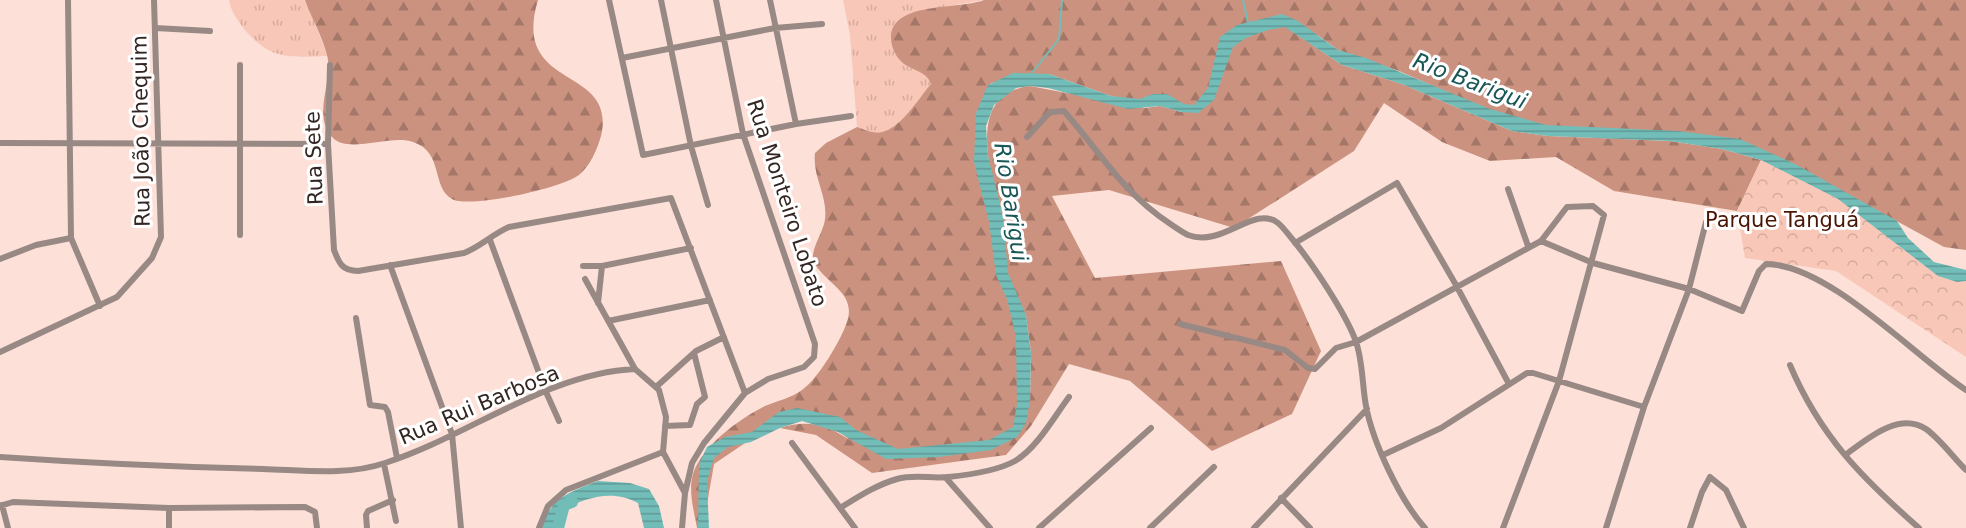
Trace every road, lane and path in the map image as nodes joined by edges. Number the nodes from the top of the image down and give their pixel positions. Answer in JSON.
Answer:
{"nodes":[{"id":1,"x":68,"y":0,"type":"edge"},
{"id":2,"x":154,"y":0,"type":"edge"},
{"id":3,"x":609,"y":0,"type":"edge"},
{"id":4,"x":661,"y":0,"type":"edge"},
{"id":5,"x":716,"y":0,"type":"edge"},
{"id":6,"x":770,"y":0,"type":"edge"},
{"id":7,"x":822,"y":24,"type":"dead end"},
{"id":8,"x":155,"y":28,"type":"junction"},
{"id":9,"x":775,"y":28,"type":"junction"},
{"id":10,"x":210,"y":31,"type":"dead end"},
{"id":11,"x":723,"y":37,"type":"junction"},
{"id":12,"x":671,"y":47,"type":"junction"},
{"id":13,"x":622,"y":57,"type":"junction"},
{"id":14,"x":240,"y":65,"type":"dead end"},
{"id":15,"x":330,"y":65,"type":"dead end"},
{"id":16,"x":852,"y":116,"type":"dead end"},
{"id":17,"x":796,"y":124,"type":"junction"},
{"id":18,"x":743,"y":134,"type":"junction"},
{"id":19,"x":1027,"y":137,"type":"dead end"},
{"id":20,"x":0,"y":143,"type":"edge"},
{"id":21,"x":158,"y":143,"type":"junction"},
{"id":22,"x":240,"y":143,"type":"junction"},
{"id":23,"x":68,"y":144,"type":"junction"},
{"id":24,"x":328,"y":144,"type":"junction"},
{"id":25,"x":691,"y":146,"type":"junction"},
{"id":26,"x":1508,"y":189,"type":"dead end"},
{"id":27,"x":708,"y":205,"type":"dead end"},
{"id":28,"x":1706,"y":222,"type":"dead end"},
{"id":29,"x":240,"y":235,"type":"dead end"},
{"id":30,"x":71,"y":238,"type":"junction"},
{"id":31,"x":490,"y":240,"type":"junction"},
{"id":32,"x":1540,"y":241,"type":"junction"},
{"id":33,"x":1295,"y":243,"type":"junction"},
{"id":34,"x":1528,"y":246,"type":"junction"},
{"id":35,"x":691,"y":248,"type":"junction"},
{"id":36,"x":0,"y":258,"type":"edge"},
{"id":37,"x":1593,"y":263,"type":"junction"},
{"id":38,"x":390,"y":265,"type":"junction"},
{"id":39,"x":583,"y":266,"type":"dead end"},
{"id":40,"x":602,"y":266,"type":"junction"},
{"id":41,"x":585,"y":279,"type":"dead end"},
{"id":42,"x":1456,"y":285,"type":"junction"},
{"id":43,"x":1689,"y":289,"type":"junction"},
{"id":44,"x":710,"y":300,"type":"junction"},
{"id":45,"x":598,"y":303,"type":"junction"},
{"id":46,"x":100,"y":306,"type":"junction"},
{"id":47,"x":356,"y":318,"type":"dead end"},
{"id":48,"x":608,"y":321,"type":"junction"},
{"id":49,"x":1180,"y":324,"type":"dead end"},
{"id":50,"x":724,"y":337,"type":"junction"},
{"id":51,"x":1356,"y":342,"type":"junction"},
{"id":52,"x":0,"y":352,"type":"edge"},
{"id":53,"x":694,"y":353,"type":"junction"},
{"id":54,"x":1790,"y":365,"type":"dead end"},
{"id":55,"x":634,"y":369,"type":"junction"},
{"id":56,"x":1559,"y":381,"type":"junction"},
{"id":57,"x":1509,"y":384,"type":"junction"},
{"id":58,"x":656,"y":387,"type":"junction"},
{"id":59,"x":1966,"y":390,"type":"edge"},
{"id":60,"x":546,"y":392,"type":"junction"},
{"id":61,"x":745,"y":393,"type":"junction"},
{"id":62,"x":1069,"y":397,"type":"dead end"},
{"id":63,"x":1644,"y":407,"type":"junction"},
{"id":64,"x":1367,"y":409,"type":"junction"},
{"id":65,"x":559,"y":420,"type":"dead end"},
{"id":66,"x":665,"y":426,"type":"junction"},
{"id":67,"x":1151,"y":428,"type":"dead end"},
{"id":68,"x":452,"y":434,"type":"junction"},
{"id":69,"x":792,"y":443,"type":"dead end"},
{"id":70,"x":663,"y":452,"type":"junction"},
{"id":71,"x":1383,"y":455,"type":"junction"},
{"id":72,"x":1845,"y":455,"type":"junction"},
{"id":73,"x":0,"y":457,"type":"edge"},
{"id":74,"x":397,"y":458,"type":"junction"},
{"id":75,"x":384,"y":464,"type":"junction"},
{"id":76,"x":1214,"y":467,"type":"dead end"},
{"id":77,"x":1966,"y":470,"type":"edge"},
{"id":78,"x":946,"y":478,"type":"junction"},
{"id":79,"x":684,"y":493,"type":"junction"},
{"id":80,"x":1281,"y":498,"type":"junction"},
{"id":81,"x":393,"y":500,"type":"junction"},
{"id":82,"x":1,"y":506,"type":"edge"},
{"id":83,"x":169,"y":508,"type":"junction"},
{"id":84,"x":840,"y":508,"type":"junction"},
{"id":85,"x":3,"y":521,"type":"edge"},
{"id":86,"x":396,"y":521,"type":"dead end"},
{"id":87,"x":8,"y":528,"type":"edge"},
{"id":88,"x":169,"y":528,"type":"edge"},
{"id":89,"x":317,"y":528,"type":"edge"},
{"id":90,"x":367,"y":528,"type":"edge"},
{"id":91,"x":461,"y":528,"type":"edge"},
{"id":92,"x":539,"y":528,"type":"edge"},
{"id":93,"x":682,"y":528,"type":"edge"},
{"id":94,"x":855,"y":528,"type":"edge"},
{"id":95,"x":990,"y":528,"type":"edge"},
{"id":96,"x":1039,"y":528,"type":"edge"},
{"id":97,"x":1151,"y":528,"type":"edge"},
{"id":98,"x":1254,"y":528,"type":"edge"},
{"id":99,"x":1310,"y":528,"type":"edge"},
{"id":100,"x":1425,"y":528,"type":"edge"},
{"id":101,"x":1503,"y":528,"type":"edge"},
{"id":102,"x":1606,"y":528,"type":"edge"},
{"id":103,"x":1690,"y":528,"type":"edge"},
{"id":104,"x":1744,"y":528,"type":"edge"},
{"id":105,"x":1919,"y":528,"type":"edge"}],
"edges":[{"from":1,"to":23,"type":"street"},
{"from":2,"to":8,"type":"street","name":"Rua João Chequim"},
{"from":3,"to":13,"type":"street"},
{"from":4,"to":12,"type":"street"},
{"from":5,"to":11,"type":"street","name":"Rua Monteiro Lobato"},
{"from":6,"to":9,"type":"street"},
{"from":7,"to":9,"type":"street"},
{"from":8,"to":10,"type":"street"},
{"from":8,"to":21,"type":"street","name":"Rua João Chequim"},
{"from":9,"to":11,"type":"street"},
{"from":9,"to":17,"type":"street"},
{"from":11,"to":12,"type":"street"},
{"from":11,"to":18,"type":"street","name":"Rua Monteiro Lobato"},
{"from":12,"to":13,"type":"street"},
{"from":12,"to":25,"type":"street"},
{"from":13,"to":25,"type":"street"},
{"from":14,"to":22,"type":"street"},
{"from":15,"to":24,"type":"street","name":"Rua Sete"},
{"from":16,"to":17,"type":"street"},
{"from":17,"to":18,"type":"street"},
{"from":18,"to":25,"type":"street"},
{"from":18,"to":61,"type":"street","name":"Rua Monteiro Lobato"},
{"from":19,"to":33,"type":"street"},
{"from":20,"to":23,"type":"street"},
{"from":21,"to":22,"type":"street"},
{"from":21,"to":23,"type":"street"},
{"from":21,"to":46,"type":"street","name":"Rua João Chequim"},
{"from":22,"to":24,"type":"street"},
{"from":22,"to":29,"type":"street"},
{"from":23,"to":30,"type":"street"},
{"from":24,"to":38,"type":"street","name":"Rua Sete"},
{"from":25,"to":27,"type":"street"},
{"from":26,"to":34,"type":"street"},
{"from":28,"to":43,"type":"street"},
{"from":30,"to":36,"type":"street"},
{"from":30,"to":46,"type":"street"},
{"from":31,"to":35,"type":"street"},
{"from":31,"to":38,"type":"street"},
{"from":31,"to":60,"type":"street"},
{"from":32,"to":34,"type":"street"},
{"from":32,"to":37,"type":"street"},
{"from":32,"to":37,"type":"street"},
{"from":33,"to":42,"type":"street"},
{"from":33,"to":51,"type":"street"},
{"from":34,"to":42,"type":"street"},
{"from":35,"to":40,"type":"street"},
{"from":35,"to":44,"type":"street"},
{"from":37,"to":43,"type":"street"},
{"from":37,"to":56,"type":"street"},
{"from":38,"to":68,"type":"street"},
{"from":39,"to":40,"type":"street"},
{"from":40,"to":45,"type":"street"},
{"from":41,"to":45,"type":"street"},
{"from":42,"to":51,"type":"street"},
{"from":42,"to":57,"type":"street"},
{"from":43,"to":59,"type":"street"},
{"from":43,"to":63,"type":"street"},
{"from":44,"to":48,"type":"street"},
{"from":44,"to":50,"type":"street"},
{"from":45,"to":48,"type":"street"},
{"from":46,"to":52,"type":"street","name":"Rua João Chequim"},
{"from":47,"to":74,"type":"street"},
{"from":48,"to":55,"type":"street"},
{"from":49,"to":51,"type":"street"},
{"from":50,"to":53,"type":"street"},
{"from":50,"to":61,"type":"street"},
{"from":51,"to":64,"type":"street"},
{"from":53,"to":58,"type":"street"},
{"from":53,"to":66,"type":"street"},
{"from":54,"to":72,"type":"street"},
{"from":55,"to":58,"type":"street"},
{"from":55,"to":60,"type":"street","name":"Rua Rui Barbosa"},
{"from":56,"to":57,"type":"street"},
{"from":56,"to":63,"type":"street"},
{"from":56,"to":101,"type":"street"},
{"from":57,"to":71,"type":"street"},
{"from":58,"to":66,"type":"street"},
{"from":60,"to":65,"type":"street"},
{"from":60,"to":68,"type":"street","name":"Rua Rui Barbosa"},
{"from":61,"to":79,"type":"street"},
{"from":62,"to":78,"type":"street"},
{"from":63,"to":102,"type":"street"},
{"from":64,"to":71,"type":"street"},
{"from":64,"to":80,"type":"street"},
{"from":66,"to":70,"type":"street"},
{"from":67,"to":96,"type":"street"},
{"from":68,"to":74,"type":"street","name":"Rua Rui Barbosa"},
{"from":68,"to":91,"type":"street"},
{"from":69,"to":84,"type":"street"},
{"from":70,"to":79,"type":"street"},
{"from":70,"to":92,"type":"street"},
{"from":71,"to":100,"type":"street"},
{"from":72,"to":77,"type":"street"},
{"from":72,"to":105,"type":"street"},
{"from":73,"to":75,"type":"street","name":"Rua Rui Barbosa"},
{"from":74,"to":75,"type":"street","name":"Rua Rui Barbosa"},
{"from":75,"to":81,"type":"street"},
{"from":76,"to":97,"type":"street"},
{"from":78,"to":84,"type":"street"},
{"from":78,"to":95,"type":"street"},
{"from":79,"to":93,"type":"street"},
{"from":80,"to":98,"type":"street"},
{"from":80,"to":99,"type":"street"},
{"from":81,"to":86,"type":"street"},
{"from":81,"to":90,"type":"street"},
{"from":82,"to":83,"type":"street"},
{"from":82,"to":85,"type":"street"},
{"from":83,"to":88,"type":"street"},
{"from":83,"to":89,"type":"street"},
{"from":84,"to":94,"type":"street"},
{"from":85,"to":87,"type":"street"},
{"from":103,"to":104,"type":"street"}]}
